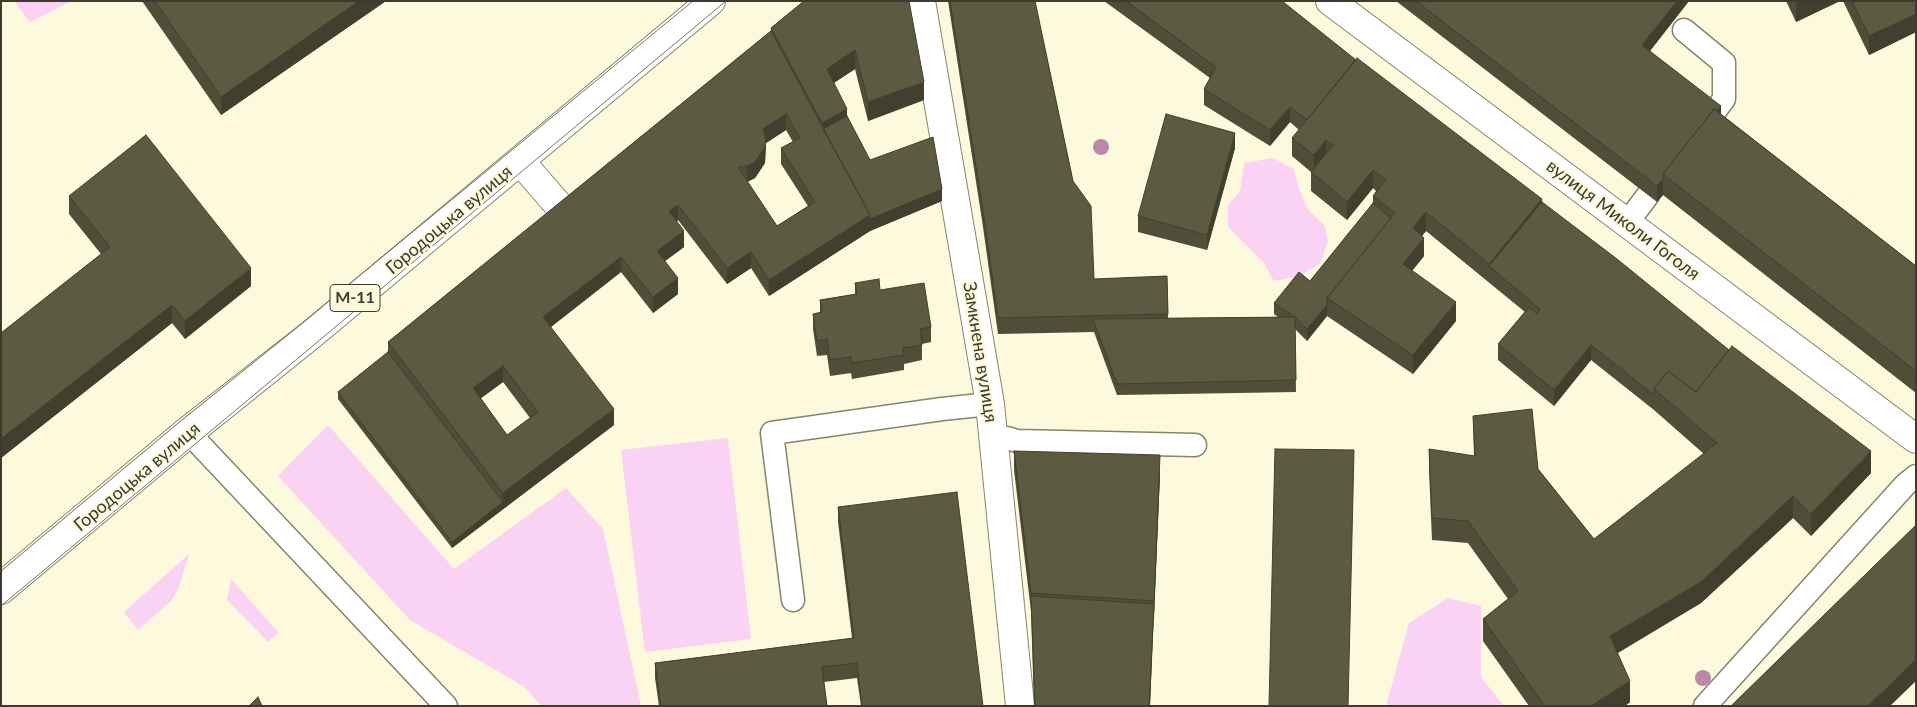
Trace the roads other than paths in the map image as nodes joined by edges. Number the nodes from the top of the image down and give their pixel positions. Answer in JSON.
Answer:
{"nodes":[{"id":1,"x":712,"y":1,"type":"edge"},
{"id":2,"x":921,"y":1,"type":"edge"},
{"id":3,"x":1330,"y":1,"type":"edge"},
{"id":4,"x":1684,"y":30,"type":"dead end"},
{"id":5,"x":1712,"y":115,"type":"edge"},
{"id":6,"x":520,"y":161,"type":"junction"},
{"id":7,"x":1648,"y":195,"type":"edge"},
{"id":8,"x":566,"y":214,"type":"edge"},
{"id":9,"x":1627,"y":223,"type":"junction"},
{"id":10,"x":990,"y":404,"type":"junction"},
{"id":11,"x":1913,"y":431,"type":"edge"},
{"id":12,"x":189,"y":433,"type":"junction"},
{"id":13,"x":994,"y":441,"type":"junction"},
{"id":14,"x":1195,"y":445,"type":"dead end"},
{"id":15,"x":1916,"y":476,"type":"edge"},
{"id":16,"x":1,"y":590,"type":"edge"},
{"id":17,"x":793,"y":600,"type":"dead end"},
{"id":18,"x":446,"y":706,"type":"edge"},
{"id":19,"x":1020,"y":706,"type":"edge"},
{"id":20,"x":1705,"y":706,"type":"edge"}],
"edges":[{"from":1,"to":6,"type":"street","name":"Городоцька вулиця","number":"М-11"},
{"from":2,"to":10,"type":"street","name":"Замкнена вулиця"},
{"from":3,"to":9,"type":"street","name":"вулиця Миколи Гоголя"},
{"from":4,"to":5,"type":"lane"},
{"from":6,"to":8,"type":"street"},
{"from":6,"to":12,"type":"street","name":"Городоцька вулиця","number":"М-11"},
{"from":7,"to":9,"type":"lane"},
{"from":9,"to":11,"type":"street","name":"вулиця Миколи Гоголя"},
{"from":10,"to":13,"type":"street","name":"Замкнена вулиця"},
{"from":10,"to":17,"type":"lane"},
{"from":12,"to":16,"type":"street","name":"Городоцька вулиця","number":"М-11"},
{"from":12,"to":18,"type":"lane"},
{"from":13,"to":14,"type":"lane"},
{"from":13,"to":19,"type":"street","name":"Замкнена вулиця"},
{"from":15,"to":20,"type":"lane"}]}
